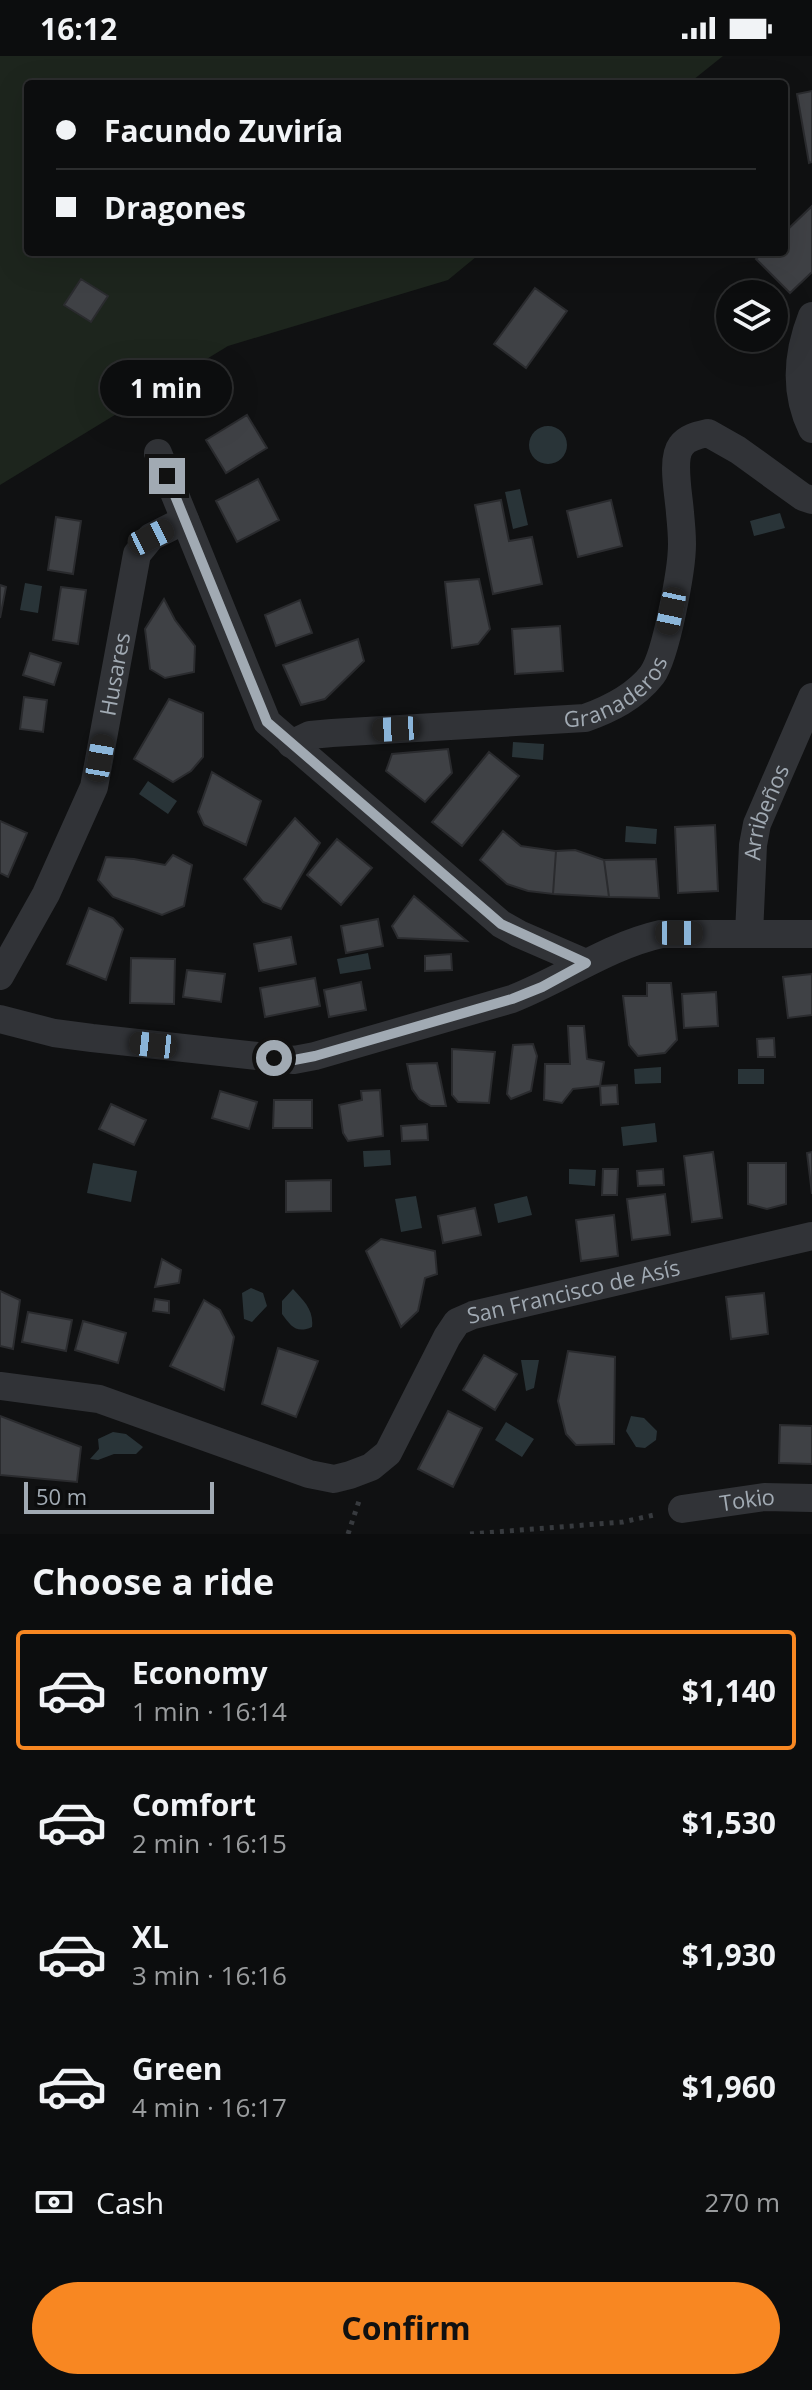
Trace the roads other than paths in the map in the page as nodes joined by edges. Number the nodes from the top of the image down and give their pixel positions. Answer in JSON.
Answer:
{"nodes":[{"id":1,"x":812,"y":316,"type":"edge"},
{"id":2,"x":812,"y":429,"type":"edge"},
{"id":3,"x":158,"y":453,"type":"dead end"},
{"id":4,"x":812,"y":500,"type":"edge"},
{"id":5,"x":185,"y":520,"type":"junction"},
{"id":6,"x":812,"y":697,"type":"edge"},
{"id":7,"x":291,"y":744,"type":"junction"},
{"id":8,"x":749,"y":934,"type":"junction"},
{"id":9,"x":812,"y":934,"type":"edge"},
{"id":10,"x":586,"y":963,"type":"junction"},
{"id":11,"x":0,"y":976,"type":"edge"},
{"id":12,"x":0,"y":1019,"type":"edge"},
{"id":13,"x":812,"y":1236,"type":"edge"},
{"id":14,"x":0,"y":1386,"type":"edge"},
{"id":15,"x":812,"y":1498,"type":"edge"},
{"id":16,"x":682,"y":1509,"type":"road end"}],
"edges":[{"from":1,"to":2,"type":"street"},
{"from":3,"to":5,"type":"street"},
{"from":4,"to":7,"type":"street","name":"Granaderos"},
{"from":5,"to":7,"type":"street"},
{"from":5,"to":11,"type":"street","name":"Husares"},
{"from":6,"to":8,"type":"street","name":"Arribeños"},
{"from":7,"to":10,"type":"street"},
{"from":8,"to":9,"type":"street"},
{"from":8,"to":10,"type":"street"},
{"from":10,"to":12,"type":"street"},
{"from":13,"to":14,"type":"street","name":"San Francisco de Asís"},
{"from":15,"to":16,"type":"street","name":"Tokio"}]}
